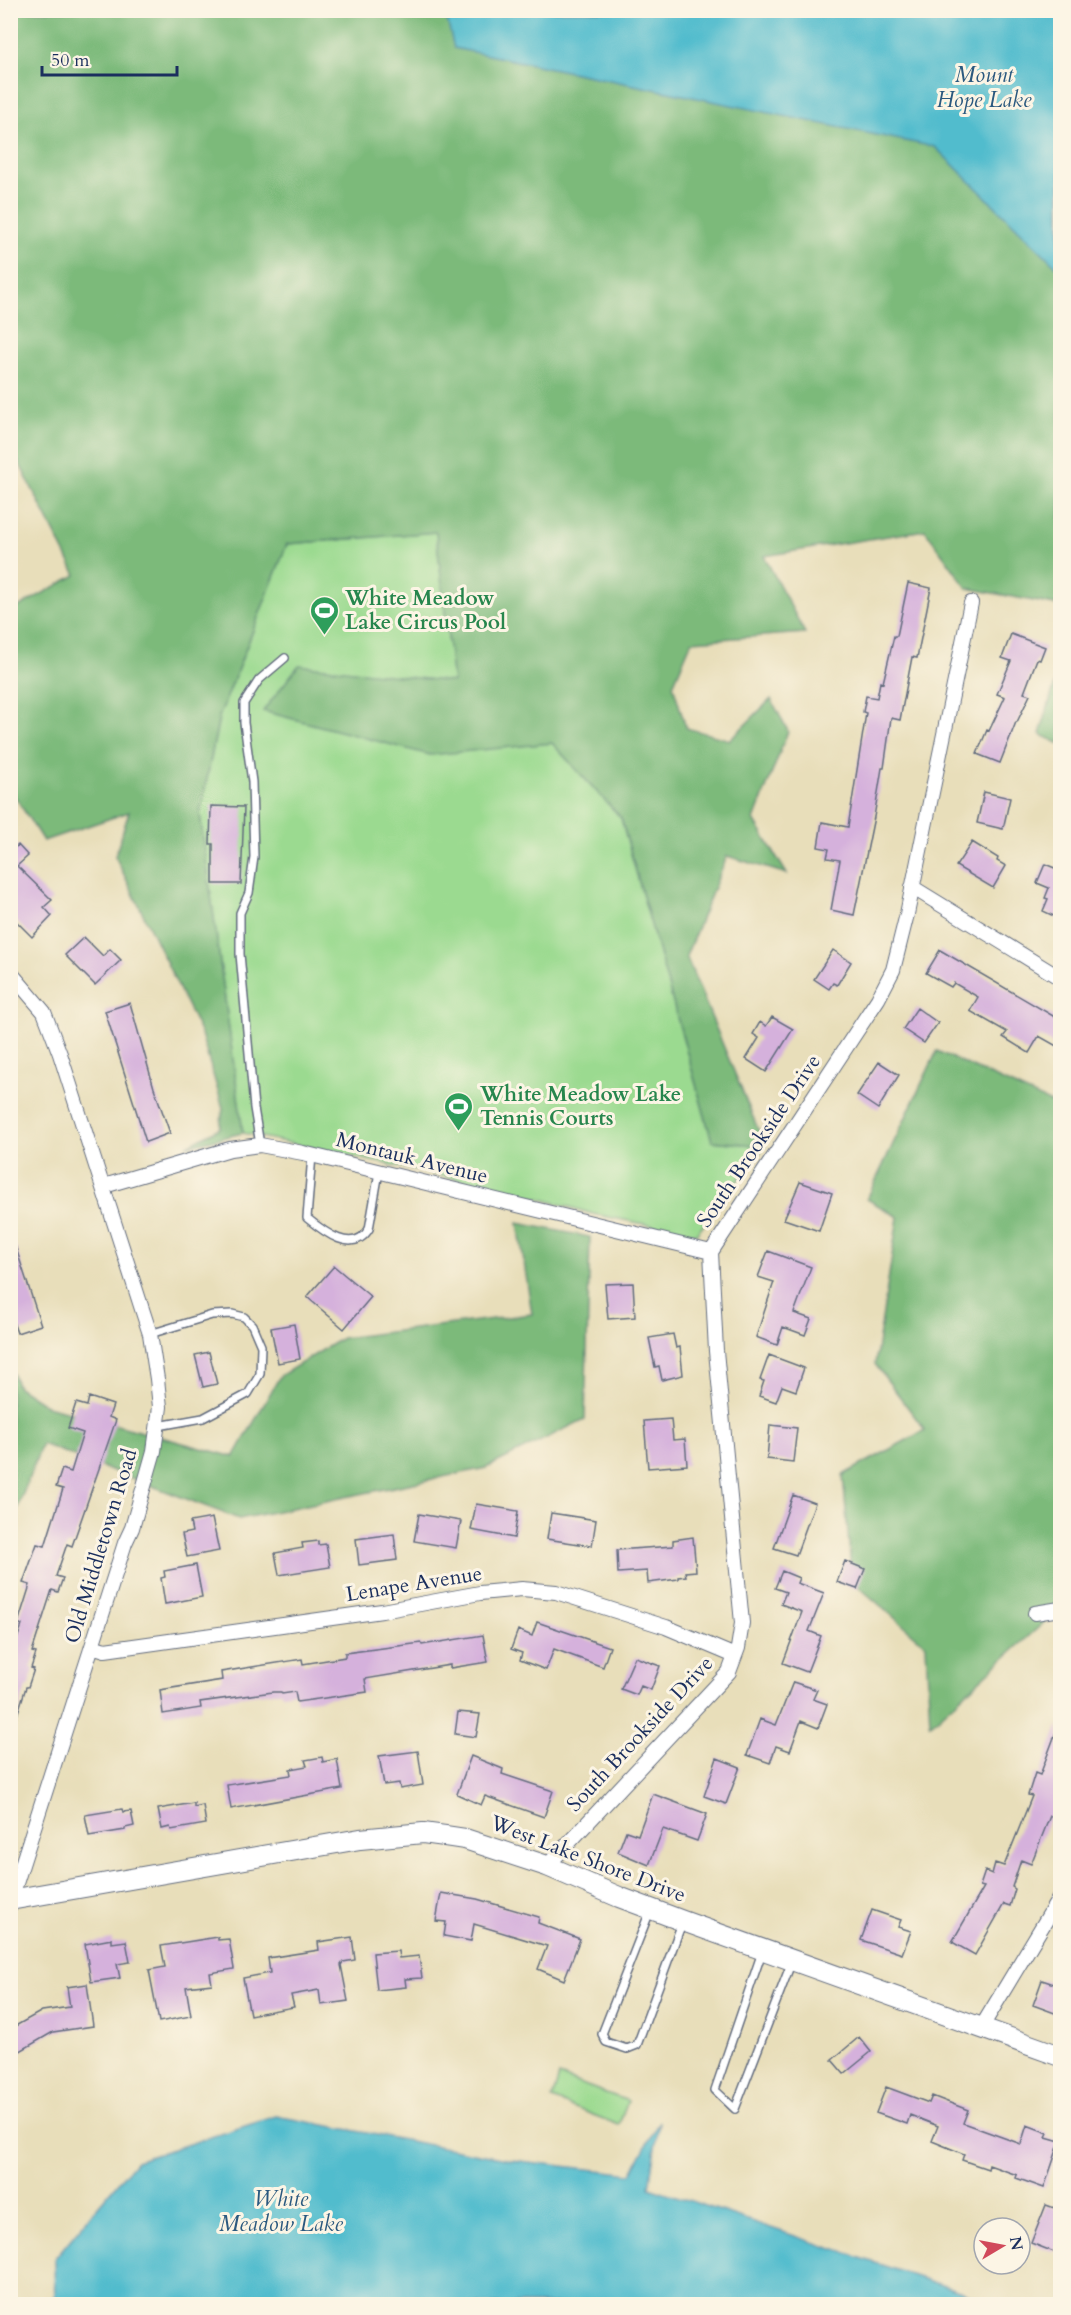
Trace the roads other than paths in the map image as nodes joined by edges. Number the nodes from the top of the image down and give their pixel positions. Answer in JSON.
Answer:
{"nodes":[{"id":1,"x":971,"y":603,"type":"dead end"},
{"id":2,"x":285,"y":658,"type":"dead end"},
{"id":3,"x":912,"y":887,"type":"junction"},
{"id":4,"x":10,"y":972,"type":"edge"},
{"id":5,"x":1060,"y":978,"type":"edge"},
{"id":6,"x":260,"y":1145,"type":"junction"},
{"id":7,"x":312,"y":1155,"type":"junction"},
{"id":8,"x":379,"y":1172,"type":"junction"},
{"id":9,"x":104,"y":1186,"type":"junction"},
{"id":10,"x":711,"y":1252,"type":"junction"},
{"id":11,"x":150,"y":1334,"type":"junction"},
{"id":12,"x":157,"y":1426,"type":"junction"},
{"id":13,"x":1060,"y":1609,"type":"edge"},
{"id":14,"x":1035,"y":1613,"type":"dead end"},
{"id":15,"x":92,"y":1646,"type":"junction"},
{"id":16,"x":735,"y":1656,"type":"junction"},
{"id":17,"x":547,"y":1866,"type":"junction"},
{"id":18,"x":1060,"y":1897,"type":"edge"},
{"id":19,"x":11,"y":1899,"type":"edge"},
{"id":20,"x":651,"y":1908,"type":"junction"},
{"id":21,"x":683,"y":1921,"type":"junction"},
{"id":22,"x":762,"y":1950,"type":"junction"},
{"id":23,"x":792,"y":1960,"type":"junction"},
{"id":24,"x":981,"y":2028,"type":"junction"},
{"id":25,"x":1060,"y":2056,"type":"edge"}],
"edges":[{"from":1,"to":3,"type":"street","name":"South Brookside Drive"},
{"from":2,"to":6,"type":"lane"},
{"from":3,"to":5,"type":"street"},
{"from":3,"to":10,"type":"street","name":"South Brookside Drive"},
{"from":4,"to":9,"type":"street","name":"Old Middletown Road"},
{"from":6,"to":7,"type":"street","name":"Montauk Avenue"},
{"from":6,"to":9,"type":"street","name":"Montauk Avenue"},
{"from":7,"to":8,"type":"street","name":"Montauk Avenue"},
{"from":7,"to":8,"type":"lane"},
{"from":8,"to":10,"type":"street","name":"Montauk Avenue"},
{"from":9,"to":11,"type":"street","name":"Old Middletown Road"},
{"from":10,"to":16,"type":"street","name":"South Brookside Drive"},
{"from":11,"to":12,"type":"street","name":"Old Middletown Road"},
{"from":11,"to":12,"type":"lane"},
{"from":12,"to":15,"type":"street","name":"Old Middletown Road"},
{"from":13,"to":14,"type":"street"},
{"from":15,"to":16,"type":"street","name":"Lenape Avenue"},
{"from":15,"to":19,"type":"street","name":"Old Middletown Road"},
{"from":16,"to":17,"type":"street","name":"South Brookside Drive"},
{"from":17,"to":19,"type":"street","name":"West Lake Shore Drive"},
{"from":17,"to":20,"type":"street","name":"West Lake Shore Drive"},
{"from":18,"to":24,"type":"street"},
{"from":20,"to":21,"type":"street","name":"West Lake Shore Drive"},
{"from":20,"to":21,"type":"lane"},
{"from":21,"to":22,"type":"street","name":"West Lake Shore Drive"},
{"from":22,"to":23,"type":"street","name":"West Lake Shore Drive"},
{"from":22,"to":23,"type":"lane"},
{"from":23,"to":24,"type":"street","name":"West Lake Shore Drive"},
{"from":24,"to":25,"type":"street","name":"West Lake Shore Drive"}]}
